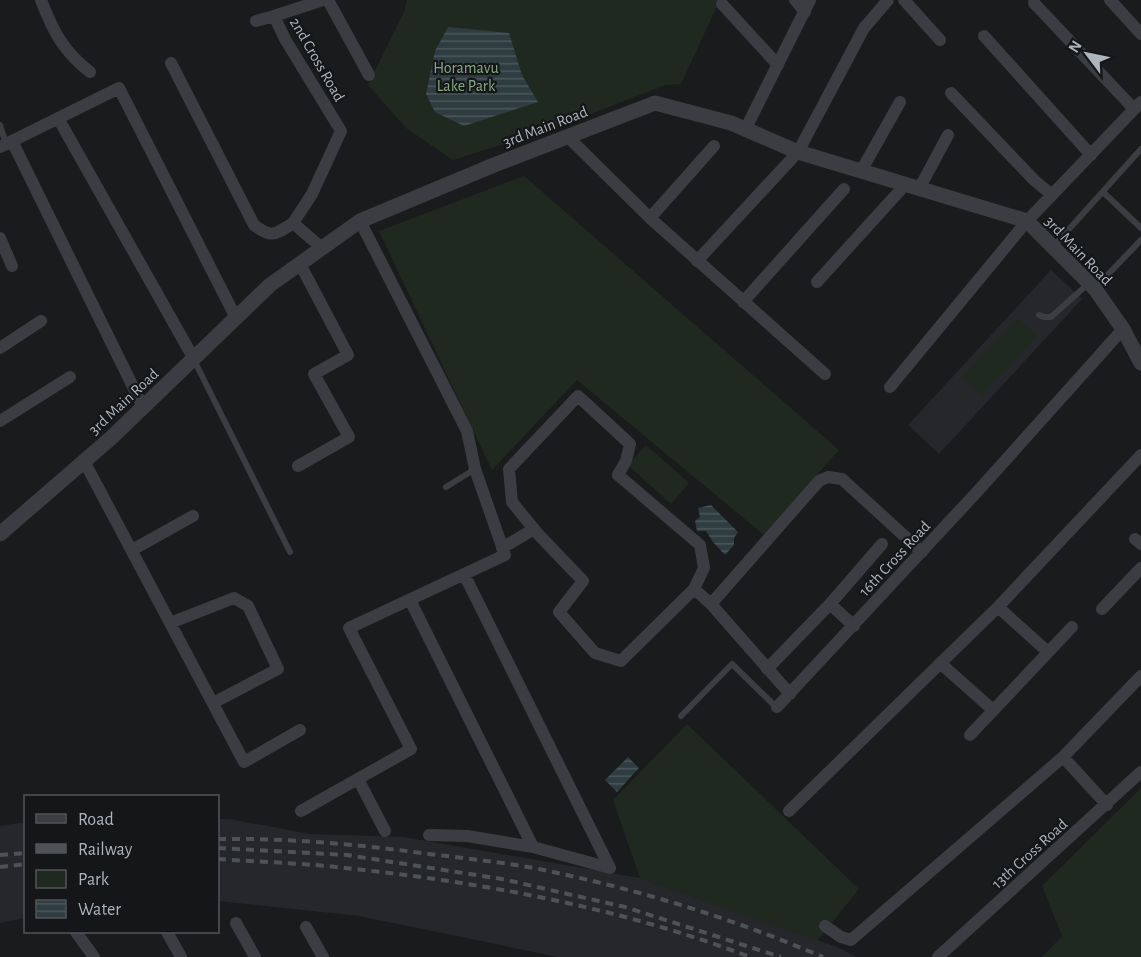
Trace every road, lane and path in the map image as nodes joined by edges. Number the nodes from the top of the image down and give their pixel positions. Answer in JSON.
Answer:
{"nodes":[{"id":1,"x":42,"y":0,"type":"edge"},
{"id":2,"x":322,"y":0,"type":"edge"},
{"id":3,"x":328,"y":0,"type":"edge"},
{"id":4,"x":795,"y":0,"type":"edge"},
{"id":5,"x":810,"y":0,"type":"edge"},
{"id":6,"x":888,"y":0,"type":"edge"},
{"id":7,"x":904,"y":0,"type":"edge"},
{"id":8,"x":1110,"y":0,"type":"edge"},
{"id":9,"x":1034,"y":3,"type":"dead end"},
{"id":10,"x":722,"y":4,"type":"dead end"},
{"id":11,"x":805,"y":12,"type":"junction"},
{"id":12,"x":274,"y":16,"type":"junction"},
{"id":13,"x":256,"y":21,"type":"dead end"},
{"id":14,"x":1141,"y":34,"type":"edge"},
{"id":15,"x":984,"y":36,"type":"dead end"},
{"id":16,"x":940,"y":40,"type":"dead end"},
{"id":17,"x":171,"y":63,"type":"dead end"},
{"id":18,"x":778,"y":65,"type":"junction"},
{"id":19,"x":90,"y":72,"type":"dead end"},
{"id":20,"x":369,"y":75,"type":"dead end"},
{"id":21,"x":951,"y":93,"type":"dead end"},
{"id":22,"x":900,"y":102,"type":"dead end"},
{"id":23,"x":1138,"y":106,"type":"edge"},
{"id":24,"x":58,"y":118,"type":"junction"},
{"id":25,"x":0,"y":125,"type":"edge"},
{"id":26,"x":746,"y":128,"type":"junction"},
{"id":27,"x":948,"y":135,"type":"dead end"},
{"id":28,"x":568,"y":137,"type":"junction"},
{"id":29,"x":6,"y":144,"type":"edge"},
{"id":30,"x":714,"y":146,"type":"dead end"},
{"id":31,"x":1141,"y":149,"type":"edge"},
{"id":32,"x":798,"y":152,"type":"junction"},
{"id":33,"x":1091,"y":155,"type":"junction"},
{"id":34,"x":861,"y":171,"type":"junction"},
{"id":35,"x":912,"y":187,"type":"junction"},
{"id":36,"x":844,"y":189,"type":"dead end"},
{"id":37,"x":1103,"y":192,"type":"junction"},
{"id":38,"x":1052,"y":195,"type":"junction"},
{"id":39,"x":650,"y":218,"type":"junction"},
{"id":40,"x":360,"y":220,"type":"junction"},
{"id":41,"x":1027,"y":221,"type":"junction"},
{"id":42,"x":293,"y":223,"type":"junction"},
{"id":43,"x":1141,"y":228,"type":"edge"},
{"id":44,"x":0,"y":238,"type":"edge"},
{"id":45,"x":1141,"y":240,"type":"edge"},
{"id":46,"x":1053,"y":247,"type":"junction"},
{"id":47,"x":322,"y":248,"type":"junction"},
{"id":48,"x":697,"y":261,"type":"junction"},
{"id":49,"x":300,"y":264,"type":"junction"},
{"id":50,"x":12,"y":266,"type":"dead end"},
{"id":51,"x":817,"y":282,"type":"dead end"},
{"id":52,"x":1091,"y":286,"type":"junction"},
{"id":53,"x":743,"y":302,"type":"junction"},
{"id":54,"x":1039,"y":315,"type":"dead end"},
{"id":55,"x":236,"y":318,"type":"junction"},
{"id":56,"x":41,"y":321,"type":"dead end"},
{"id":57,"x":1123,"y":329,"type":"junction"},
{"id":58,"x":0,"y":348,"type":"edge"},
{"id":59,"x":194,"y":359,"type":"junction"},
{"id":60,"x":1141,"y":363,"type":"edge"},
{"id":61,"x":825,"y":374,"type":"dead end"},
{"id":62,"x":70,"y":377,"type":"dead end"},
{"id":63,"x":890,"y":387,"type":"dead end"},
{"id":64,"x":143,"y":407,"type":"junction"},
{"id":65,"x":0,"y":422,"type":"edge"},
{"id":66,"x":1141,"y":455,"type":"edge"},
{"id":67,"x":84,"y":461,"type":"junction"},
{"id":68,"x":298,"y":466,"type":"dead end"},
{"id":69,"x":475,"y":469,"type":"junction"},
{"id":70,"x":446,"y":487,"type":"dead end"},
{"id":71,"x":194,"y":516,"type":"dead end"},
{"id":72,"x":534,"y":528,"type":"junction"},
{"id":73,"x":0,"y":534,"type":"edge"},
{"id":74,"x":882,"y":544,"type":"dead end"},
{"id":75,"x":502,"y":548,"type":"junction"},
{"id":76,"x":132,"y":550,"type":"junction"},
{"id":77,"x":290,"y":552,"type":"dead end"},
{"id":78,"x":922,"y":552,"type":"junction"},
{"id":79,"x":1141,"y":568,"type":"edge"},
{"id":80,"x":464,"y":574,"type":"junction"},
{"id":81,"x":693,"y":589,"type":"junction"},
{"id":82,"x":410,"y":600,"type":"junction"},
{"id":83,"x":711,"y":604,"type":"junction"},
{"id":84,"x":830,"y":604,"type":"junction"},
{"id":85,"x":998,"y":606,"type":"junction"},
{"id":86,"x":1102,"y":609,"type":"dead end"},
{"id":87,"x":170,"y":623,"type":"junction"},
{"id":88,"x":854,"y":626,"type":"junction"},
{"id":89,"x":1072,"y":627,"type":"dead end"},
{"id":90,"x":1048,"y":652,"type":"junction"},
{"id":91,"x":940,"y":663,"type":"junction"},
{"id":92,"x":766,"y":669,"type":"junction"},
{"id":93,"x":1141,"y":676,"type":"edge"},
{"id":94,"x":790,"y":694,"type":"junction"},
{"id":95,"x":213,"y":703,"type":"junction"},
{"id":96,"x":777,"y":707,"type":"joint"},
{"id":97,"x":993,"y":710,"type":"junction"},
{"id":98,"x":681,"y":716,"type":"dead end"},
{"id":99,"x":300,"y":730,"type":"dead end"},
{"id":100,"x":970,"y":735,"type":"dead end"},
{"id":101,"x":1063,"y":757,"type":"junction"},
{"id":102,"x":1141,"y":772,"type":"edge"},
{"id":103,"x":358,"y":779,"type":"junction"},
{"id":104,"x":1107,"y":805,"type":"junction"},
{"id":105,"x":301,"y":811,"type":"dead end"},
{"id":106,"x":789,"y":811,"type":"dead end"},
{"id":107,"x":385,"y":831,"type":"dead end"},
{"id":108,"x":429,"y":835,"type":"dead end"},
{"id":109,"x":533,"y":847,"type":"junction"},
{"id":110,"x":236,"y":923,"type":"dead end"},
{"id":111,"x":825,"y":926,"type":"dead end"},
{"id":112,"x":306,"y":927,"type":"dead end"},
{"id":113,"x":77,"y":933,"type":"edge"},
{"id":114,"x":168,"y":933,"type":"edge"},
{"id":115,"x":93,"y":957,"type":"edge"},
{"id":116,"x":181,"y":957,"type":"edge"},
{"id":117,"x":255,"y":957,"type":"edge"},
{"id":118,"x":323,"y":957,"type":"edge"},
{"id":119,"x":938,"y":957,"type":"edge"}],
"edges":[{"from":1,"to":19,"type":"street"},
{"from":2,"to":12,"type":"street","name":"2nd Cross Road"},
{"from":3,"to":20,"type":"street"},
{"from":4,"to":11,"type":"street"},
{"from":5,"to":11,"type":"street"},
{"from":6,"to":32,"type":"street"},
{"from":7,"to":16,"type":"street"},
{"from":8,"to":14,"type":"street"},
{"from":9,"to":23,"type":"street"},
{"from":10,"to":18,"type":"street"},
{"from":11,"to":18,"type":"street"},
{"from":12,"to":13,"type":"street"},
{"from":12,"to":42,"type":"street","name":"2nd Cross Road"},
{"from":15,"to":33,"type":"street"},
{"from":17,"to":42,"type":"street"},
{"from":18,"to":26,"type":"street"},
{"from":21,"to":38,"type":"street"},
{"from":22,"to":34,"type":"street"},
{"from":23,"to":33,"type":"street"},
{"from":24,"to":29,"type":"street"},
{"from":24,"to":55,"type":"street"},
{"from":24,"to":59,"type":"street"},
{"from":25,"to":29,"type":"lane"},
{"from":26,"to":28,"type":"street","name":"3rd Main Road"},
{"from":26,"to":32,"type":"street","name":"3rd Main Road"},
{"from":27,"to":35,"type":"street"},
{"from":28,"to":39,"type":"street"},
{"from":28,"to":40,"type":"street","name":"3rd Main Road"},
{"from":29,"to":64,"type":"street"},
{"from":30,"to":39,"type":"street"},
{"from":31,"to":37,"type":"lane"},
{"from":32,"to":34,"type":"street","name":"3rd Main Road"},
{"from":32,"to":48,"type":"street"},
{"from":33,"to":38,"type":"street"},
{"from":34,"to":35,"type":"street","name":"3rd Main Road"},
{"from":35,"to":41,"type":"street","name":"3rd Main Road"},
{"from":35,"to":51,"type":"street"},
{"from":36,"to":53,"type":"street"},
{"from":37,"to":43,"type":"lane"},
{"from":37,"to":46,"type":"lane"},
{"from":38,"to":41,"type":"street"},
{"from":39,"to":48,"type":"street"},
{"from":40,"to":47,"type":"street","name":"3rd Main Road"},
{"from":40,"to":69,"type":"street"},
{"from":41,"to":46,"type":"street","name":"3rd Main Road"},
{"from":41,"to":63,"type":"street"},
{"from":42,"to":47,"type":"street"},
{"from":44,"to":50,"type":"street"},
{"from":45,"to":52,"type":"lane"},
{"from":46,"to":52,"type":"street","name":"3rd Main Road"},
{"from":47,"to":49,"type":"street","name":"3rd Main Road"},
{"from":48,"to":53,"type":"street"},
{"from":49,"to":55,"type":"street","name":"3rd Main Road"},
{"from":49,"to":68,"type":"street"},
{"from":52,"to":54,"type":"lane"},
{"from":52,"to":57,"type":"street","name":"3rd Main Road"},
{"from":53,"to":61,"type":"street"},
{"from":55,"to":59,"type":"street","name":"3rd Main Road"},
{"from":56,"to":58,"type":"street"},
{"from":57,"to":60,"type":"street","name":"3rd Main Road"},
{"from":57,"to":78,"type":"street","name":"16th Cross Road"},
{"from":59,"to":64,"type":"street","name":"3rd Main Road"},
{"from":59,"to":77,"type":"lane"},
{"from":62,"to":65,"type":"street"},
{"from":64,"to":67,"type":"street","name":"3rd Main Road"},
{"from":66,"to":85,"type":"street"},
{"from":67,"to":73,"type":"street","name":"3rd Main Road"},
{"from":67,"to":76,"type":"street"},
{"from":69,"to":70,"type":"lane"},
{"from":69,"to":75,"type":"street"},
{"from":71,"to":76,"type":"street"},
{"from":72,"to":75,"type":"street"},
{"from":72,"to":81,"type":"street"},
{"from":72,"to":81,"type":"street"},
{"from":74,"to":84,"type":"street"},
{"from":75,"to":80,"type":"street"},
{"from":76,"to":87,"type":"street"},
{"from":78,"to":83,"type":"street"},
{"from":78,"to":88,"type":"street","name":"16th Cross Road"},
{"from":79,"to":86,"type":"street"},
{"from":80,"to":82,"type":"street"},
{"from":80,"to":109,"type":"street"},
{"from":81,"to":83,"type":"street"},
{"from":82,"to":103,"type":"street"},
{"from":82,"to":109,"type":"street"},
{"from":83,"to":92,"type":"street"},
{"from":84,"to":88,"type":"street"},
{"from":84,"to":92,"type":"street"},
{"from":85,"to":90,"type":"street"},
{"from":85,"to":91,"type":"street"},
{"from":87,"to":95,"type":"street"},
{"from":87,"to":95,"type":"street"},
{"from":88,"to":94,"type":"street","name":"16th Cross Road"},
{"from":89,"to":90,"type":"street"},
{"from":90,"to":97,"type":"street"},
{"from":91,"to":97,"type":"street"},
{"from":91,"to":106,"type":"street"},
{"from":92,"to":94,"type":"street"},
{"from":93,"to":101,"type":"street"},
{"from":94,"to":96,"type":"street","name":"16th Cross Road"},
{"from":95,"to":99,"type":"street"},
{"from":96,"to":98,"type":"lane","name":"16th Cross Road"},
{"from":97,"to":100,"type":"street"},
{"from":101,"to":104,"type":"street"},
{"from":101,"to":111,"type":"street"},
{"from":102,"to":104,"type":"street","name":"13th Cross Road"},
{"from":103,"to":105,"type":"street"},
{"from":103,"to":107,"type":"street"},
{"from":104,"to":119,"type":"street","name":"13th Cross Road"},
{"from":108,"to":109,"type":"street"},
{"from":110,"to":117,"type":"street"},
{"from":112,"to":118,"type":"street"},
{"from":113,"to":115,"type":"street"},
{"from":114,"to":116,"type":"street"}]}
